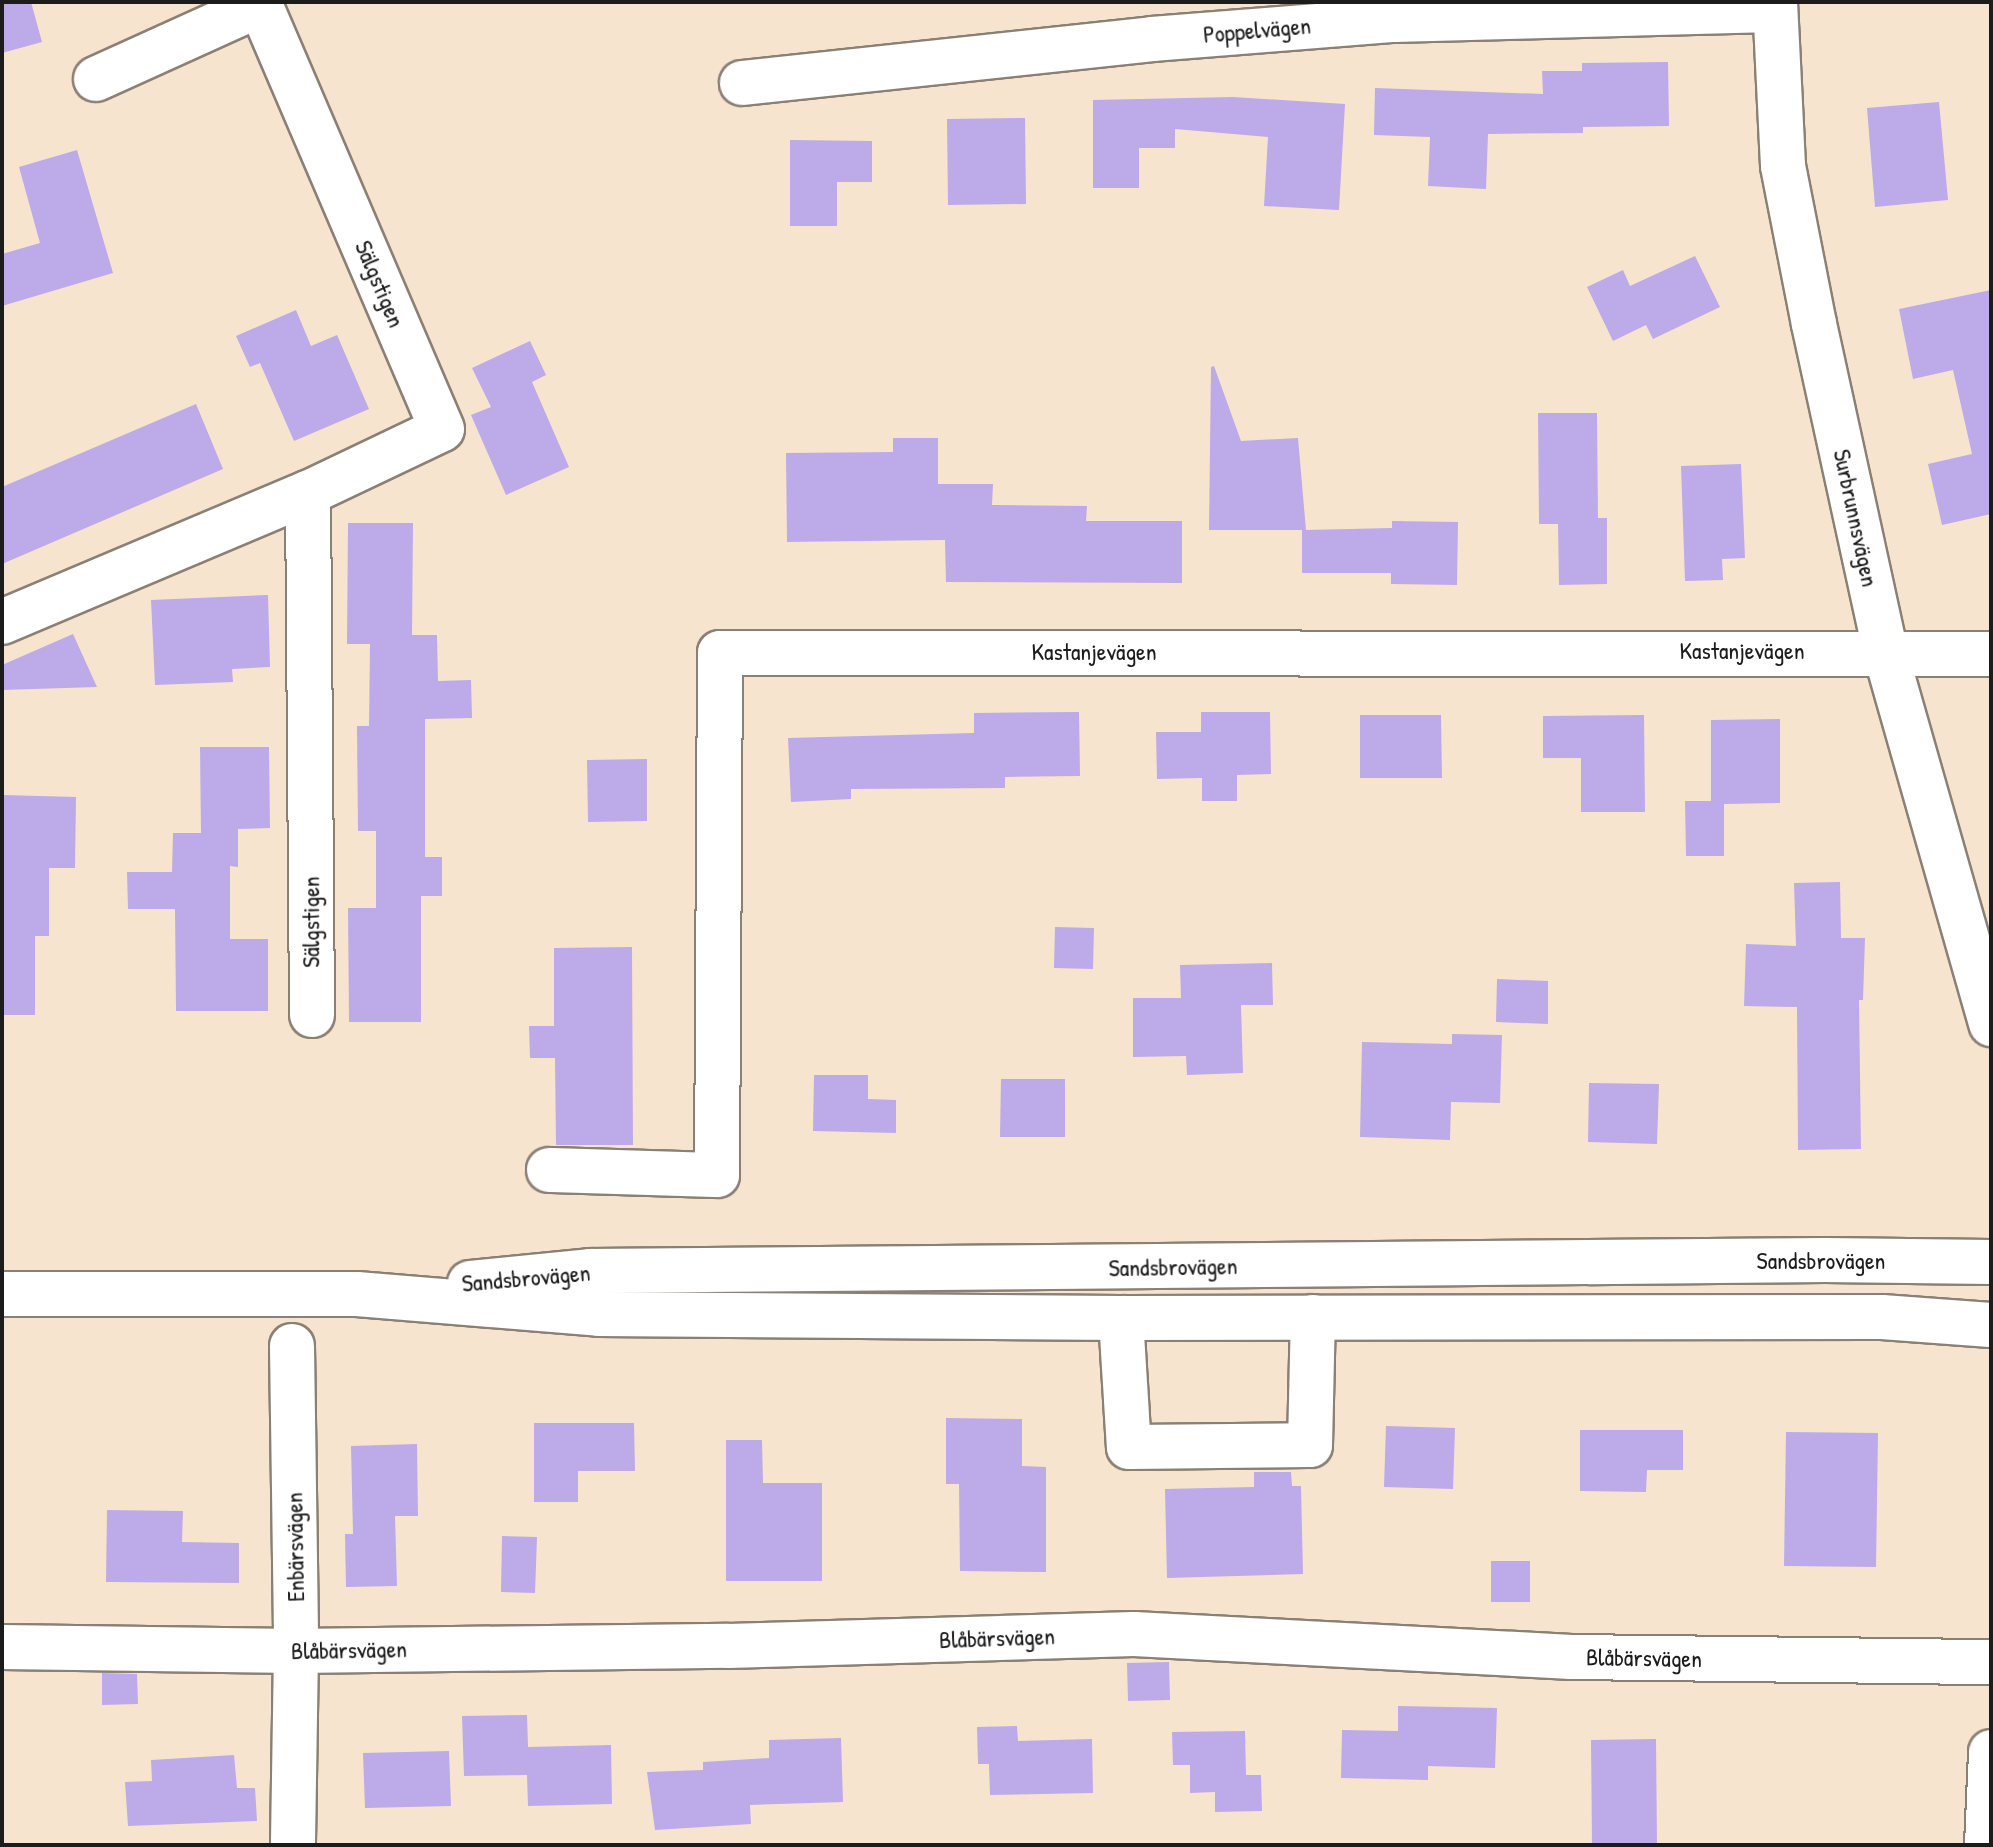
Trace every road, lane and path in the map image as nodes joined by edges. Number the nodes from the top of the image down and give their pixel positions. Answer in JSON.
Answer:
{"nodes":[{"id":1,"x":259,"y":4,"type":"edge"},
{"id":2,"x":1774,"y":6,"type":"edge"},
{"id":3,"x":96,"y":79,"type":"dead end"},
{"id":4,"x":742,"y":83,"type":"dead end"},
{"id":5,"x":308,"y":493,"type":"junction"},
{"id":6,"x":2,"y":622,"type":"edge"},
{"id":7,"x":1885,"y":651,"type":"junction"},
{"id":8,"x":1991,"y":654,"type":"edge"},
{"id":9,"x":312,"y":1015,"type":"dead end"},
{"id":10,"x":1991,"y":1024,"type":"edge"},
{"id":11,"x":549,"y":1170,"type":"dead end"},
{"id":12,"x":1991,"y":1262,"type":"edge"},
{"id":13,"x":2,"y":1294,"type":"edge"},
{"id":14,"x":357,"y":1294,"type":"junction"},
{"id":15,"x":1313,"y":1317,"type":"junction"},
{"id":16,"x":1121,"y":1318,"type":"junction"},
{"id":17,"x":1991,"y":1325,"type":"edge"},
{"id":18,"x":292,"y":1346,"type":"dead end"},
{"id":19,"x":2,"y":1647,"type":"edge"},
{"id":20,"x":296,"y":1651,"type":"junction"},
{"id":21,"x":1991,"y":1662,"type":"edge"},
{"id":22,"x":1991,"y":1752,"type":"edge"},
{"id":23,"x":293,"y":1845,"type":"edge"},
{"id":24,"x":1987,"y":1845,"type":"edge"}],
"edges":[{"from":1,"to":3,"type":"street"},
{"from":1,"to":5,"type":"street","name":"Sälgstigen"},
{"from":2,"to":4,"type":"street","name":"Poppelvägen"},
{"from":2,"to":7,"type":"street","name":"Surbrunnsvägen"},
{"from":5,"to":6,"type":"street","name":"Sälgstigen"},
{"from":5,"to":9,"type":"street","name":"Sälgstigen"},
{"from":7,"to":8,"type":"street","name":"Kastanjevägen"},
{"from":7,"to":10,"type":"street","name":"Surbrunnsvägen"},
{"from":7,"to":11,"type":"street","name":"Kastanjevägen"},
{"from":12,"to":14,"type":"street","name":"Sandsbrovägen"},
{"from":13,"to":14,"type":"street","name":"Sandsbrovägen"},
{"from":14,"to":16,"type":"street","name":"Sandsbrovägen"},
{"from":15,"to":16,"type":"street","name":"Sandsbrovägen"},
{"from":15,"to":16,"type":"street"},
{"from":15,"to":17,"type":"street","name":"Sandsbrovägen"},
{"from":18,"to":20,"type":"street","name":"Enbärsvägen"},
{"from":19,"to":20,"type":"street","name":"Blåbärsvägen"},
{"from":20,"to":21,"type":"street","name":"Blåbärsvägen"},
{"from":20,"to":23,"type":"street","name":"Enbärsvägen"},
{"from":22,"to":24,"type":"street"}]}
